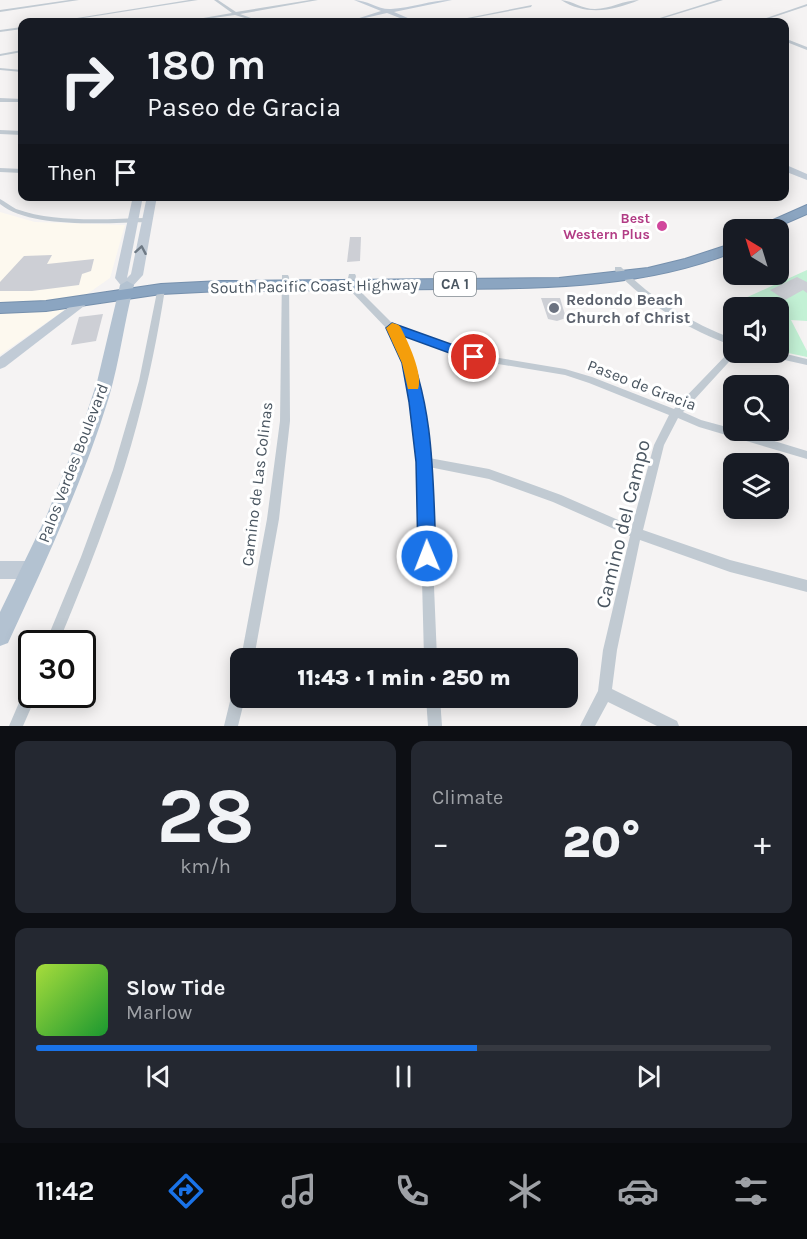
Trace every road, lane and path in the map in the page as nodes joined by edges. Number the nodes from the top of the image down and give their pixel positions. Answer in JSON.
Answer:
{"nodes":[{"id":1,"x":77,"y":0,"type":"edge"},
{"id":2,"x":194,"y":0,"type":"edge"},
{"id":3,"x":216,"y":0,"type":"edge"},
{"id":4,"x":316,"y":0,"type":"edge"},
{"id":5,"x":357,"y":0,"type":"edge"},
{"id":6,"x":437,"y":0,"type":"edge"},
{"id":7,"x":449,"y":0,"type":"edge"},
{"id":8,"x":563,"y":0,"type":"edge"},
{"id":9,"x":637,"y":0,"type":"edge"},
{"id":10,"x":721,"y":0,"type":"edge"},
{"id":11,"x":807,"y":4,"type":"edge"},
{"id":12,"x":531,"y":6,"type":"dead end"},
{"id":13,"x":0,"y":11,"type":"edge"},
{"id":14,"x":385,"y":11,"type":"junction"},
{"id":15,"x":236,"y":14,"type":"junction"},
{"id":16,"x":79,"y":18,"type":"edge"},
{"id":17,"x":211,"y":18,"type":"edge"},
{"id":18,"x":250,"y":18,"type":"edge"},
{"id":19,"x":356,"y":18,"type":"edge"},
{"id":20,"x":363,"y":18,"type":"edge"},
{"id":21,"x":403,"y":18,"type":"edge"},
{"id":22,"x":470,"y":18,"type":"edge"},
{"id":23,"x":662,"y":18,"type":"edge"},
{"id":24,"x":768,"y":18,"type":"edge"},
{"id":25,"x":18,"y":29,"type":"edge"},
{"id":26,"x":0,"y":31,"type":"edge"},
{"id":27,"x":789,"y":41,"type":"edge"},
{"id":28,"x":806,"y":48,"type":"edge"},
{"id":29,"x":18,"y":52,"type":"edge"},
{"id":30,"x":0,"y":55,"type":"edge"},
{"id":31,"x":0,"y":69,"type":"edge"},
{"id":32,"x":18,"y":71,"type":"edge"},
{"id":33,"x":0,"y":100,"type":"edge"},
{"id":34,"x":18,"y":101,"type":"edge"},
{"id":35,"x":0,"y":132,"type":"edge"},
{"id":36,"x":18,"y":133,"type":"edge"},
{"id":37,"x":789,"y":169,"type":"edge"},
{"id":38,"x":0,"y":170,"type":"edge"},
{"id":39,"x":18,"y":171,"type":"edge"},
{"id":40,"x":807,"y":177,"type":"edge"},
{"id":41,"x":0,"y":201,"type":"edge"},
{"id":42,"x":137,"y":201,"type":"edge"},
{"id":43,"x":151,"y":201,"type":"edge"},
{"id":44,"x":807,"y":209,"type":"edge"},
{"id":45,"x":807,"y":217,"type":"edge"},
{"id":46,"x":147,"y":219,"type":"junction"},
{"id":47,"x":784,"y":219,"type":"edge"},
{"id":48,"x":132,"y":220,"type":"junction"},
{"id":49,"x":789,"y":225,"type":"edge"},
{"id":50,"x":723,"y":248,"type":"edge"},
{"id":51,"x":622,"y":274,"type":"junction"},
{"id":52,"x":285,"y":281,"type":"junction"},
{"id":53,"x":351,"y":281,"type":"junction"},
{"id":54,"x":126,"y":289,"type":"junction"},
{"id":55,"x":161,"y":289,"type":"junction"},
{"id":56,"x":0,"y":298,"type":"edge"},
{"id":57,"x":40,"y":298,"type":"junction"},
{"id":58,"x":84,"y":300,"type":"junction"},
{"id":59,"x":0,"y":307,"type":"edge"},
{"id":60,"x":392,"y":328,"type":"junction"},
{"id":61,"x":723,"y":338,"type":"edge"},
{"id":62,"x":789,"y":358,"type":"edge"},
{"id":63,"x":807,"y":362,"type":"edge"},
{"id":64,"x":724,"y":363,"type":"edge"},
{"id":65,"x":0,"y":364,"type":"edge"},
{"id":66,"x":675,"y":414,"type":"junction"},
{"id":67,"x":807,"y":455,"type":"edge"},
{"id":68,"x":424,"y":462,"type":"junction"},
{"id":69,"x":636,"y":533,"type":"junction"},
{"id":70,"x":0,"y":570,"type":"edge"},
{"id":71,"x":31,"y":570,"type":"junction"},
{"id":72,"x":807,"y":586,"type":"edge"},
{"id":73,"x":57,"y":630,"type":"edge"},
{"id":74,"x":0,"y":635,"type":"edge"},
{"id":75,"x":249,"y":648,"type":"edge"},
{"id":76,"x":430,"y":648,"type":"edge"},
{"id":77,"x":604,"y":693,"type":"junction"},
{"id":78,"x":24,"y":708,"type":"edge"},
{"id":79,"x":235,"y":708,"type":"edge"},
{"id":80,"x":434,"y":708,"type":"edge"},
{"id":81,"x":16,"y":726,"type":"edge"},
{"id":82,"x":231,"y":726,"type":"edge"},
{"id":83,"x":435,"y":726,"type":"edge"},
{"id":84,"x":587,"y":726,"type":"edge"},
{"id":85,"x":672,"y":726,"type":"edge"}],
"edges":[{"from":1,"to":13,"type":"street"},
{"from":2,"to":16,"type":"street"},
{"from":3,"to":15,"type":"street"},
{"from":4,"to":15,"type":"street"},
{"from":5,"to":14,"type":"main road"},
{"from":6,"to":14,"type":"main road"},
{"from":7,"to":14,"type":"main road"},
{"from":8,"to":9,"type":"street"},
{"from":10,"to":23,"type":"street"},
{"from":11,"to":24,"type":"street"},
{"from":12,"to":22,"type":"street"},
{"from":14,"to":19,"type":"main road"},
{"from":14,"to":20,"type":"main road"},
{"from":14,"to":21,"type":"main road"},
{"from":15,"to":17,"type":"street"},
{"from":15,"to":18,"type":"street"},
{"from":25,"to":26,"type":"street"},
{"from":27,"to":28,"type":"street"},
{"from":29,"to":30,"type":"street"},
{"from":31,"to":32,"type":"street"},
{"from":33,"to":34,"type":"street"},
{"from":35,"to":36,"type":"street"},
{"from":37,"to":40,"type":"main road"},
{"from":38,"to":39,"type":"street"},
{"from":41,"to":48,"type":"street"},
{"from":42,"to":48,"type":"main road","name":"Palos Verdes Boulevard"},
{"from":43,"to":46,"type":"main road","name":"Palos Verdes Boulevard"},
{"from":44,"to":47,"type":"highway"},
{"from":45,"to":49,"type":"highway"},
{"from":46,"to":48,"type":"street"},
{"from":54,"to":46,"type":"main road","name":"Palos Verdes Boulevard","one_way":true},
{"from":48,"to":54,"type":"main road","name":"Palos Verdes Boulevard"},
{"from":50,"to":51,"type":"highway","name":"South Pacific Coast Highway","number":"CA 1"},
{"from":51,"to":53,"type":"highway","name":"South Pacific Coast Highway","number":"CA 1"},
{"from":51,"to":61,"type":"street"},
{"from":52,"to":53,"type":"highway","name":"South Pacific Coast Highway","number":"CA 1"},
{"from":52,"to":54,"type":"highway","name":"South Pacific Coast Highway","number":"CA 1"},
{"from":52,"to":55,"type":"highway","name":"South Pacific Coast Highway","number":"CA 1"},
{"from":52,"to":75,"type":"street","name":"Camino de Las Colinas"},
{"from":53,"to":60,"type":"street","name":"Paseo de Gracia"},
{"from":54,"to":55,"type":"highway","name":"South Pacific Coast Highway","number":"CA 1"},
{"from":54,"to":57,"type":"highway","name":"South Pacific Coast Highway","number":"CA 1"},
{"from":54,"to":58,"type":"highway","name":"South Pacific Coast Highway","number":"CA 1"},
{"from":54,"to":71,"type":"main road","name":"Palos Verdes Boulevard"},
{"from":55,"to":73,"type":"street"},
{"from":56,"to":57,"type":"highway","name":"South Pacific Coast Highway","number":"CA 1"},
{"from":57,"to":59,"type":"highway"},
{"from":58,"to":59,"type":"highway","name":"South Pacific Coast Highway","number":"CA 1"},
{"from":58,"to":65,"type":"main road"},
{"from":60,"to":66,"type":"street","name":"Paseo de Gracia"},
{"from":60,"to":68,"type":"street"},
{"from":62,"to":63,"type":"street"},
{"from":64,"to":66,"type":"street","name":"Camino del Campo"},
{"from":66,"to":67,"type":"street","name":"Paseo de Gracia"},
{"from":66,"to":69,"type":"street","name":"Camino del Campo"},
{"from":68,"to":69,"type":"street"},
{"from":68,"to":76,"type":"street"},
{"from":69,"to":72,"type":"street"},
{"from":69,"to":77,"type":"street","name":"Camino del Campo"},
{"from":70,"to":71,"type":"main road"},
{"from":71,"to":74,"type":"main road","name":"Palos Verdes Boulevard"},
{"from":77,"to":84,"type":"street","name":"Camino del Campo"},
{"from":77,"to":85,"type":"street"},
{"from":78,"to":81,"type":"street"},
{"from":79,"to":82,"type":"street"},
{"from":80,"to":83,"type":"street"}]}
